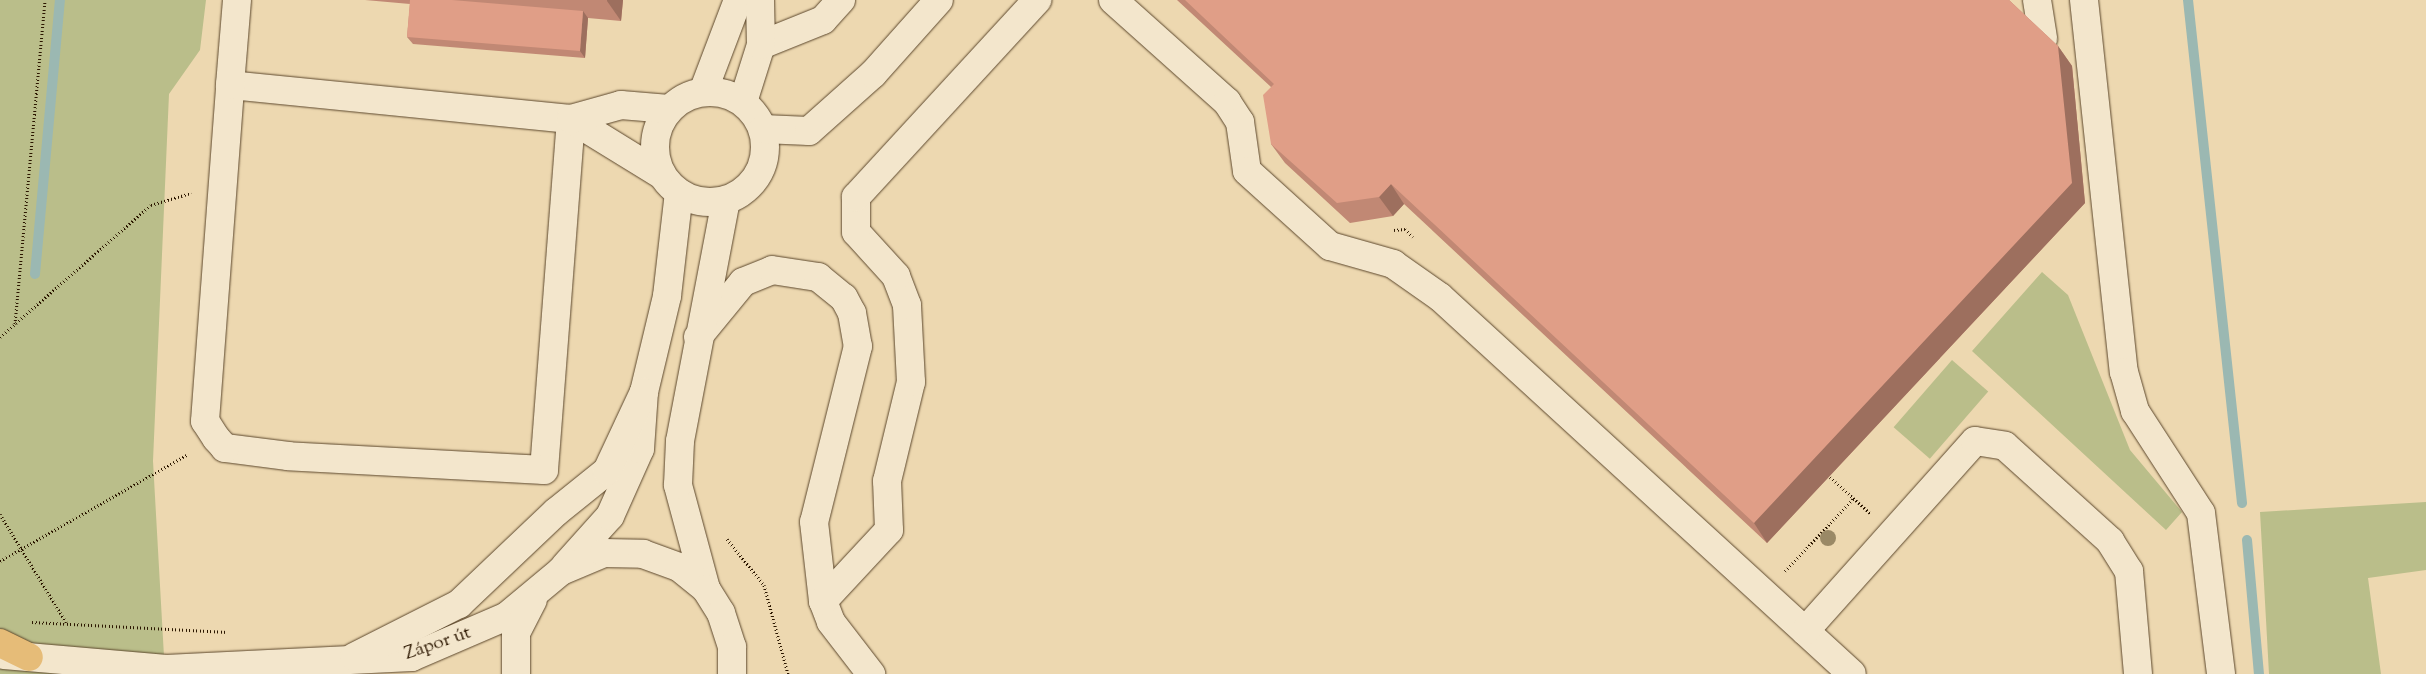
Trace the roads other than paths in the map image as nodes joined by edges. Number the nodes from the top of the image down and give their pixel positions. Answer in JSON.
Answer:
{"nodes":[{"id":1,"x":237,"y":0,"type":"edge"},
{"id":2,"x":738,"y":0,"type":"edge"},
{"id":3,"x":760,"y":0,"type":"edge"},
{"id":4,"x":841,"y":0,"type":"edge"},
{"id":5,"x":940,"y":0,"type":"edge"},
{"id":6,"x":1037,"y":0,"type":"edge"},
{"id":7,"x":1113,"y":0,"type":"edge"},
{"id":8,"x":2037,"y":0,"type":"edge"},
{"id":9,"x":2084,"y":0,"type":"edge"},
{"id":10,"x":2043,"y":39,"type":"edge"},
{"id":11,"x":761,"y":45,"type":"junction"},
{"id":12,"x":230,"y":84,"type":"junction"},
{"id":13,"x":703,"y":92,"type":"junction"},
{"id":14,"x":743,"y":102,"type":"junction"},
{"id":15,"x":669,"y":109,"type":"junction"},
{"id":16,"x":571,"y":119,"type":"junction"},
{"id":17,"x":763,"y":129,"type":"junction"},
{"id":18,"x":671,"y":184,"type":"junction"},
{"id":19,"x":726,"y":200,"type":"junction"},
{"id":20,"x":698,"y":337,"type":"junction"},
{"id":21,"x":644,"y":392,"type":"junction"},
{"id":22,"x":561,"y":571,"type":"junction"},
{"id":23,"x":706,"y":589,"type":"junction"},
{"id":24,"x":536,"y":594,"type":"junction"},
{"id":25,"x":823,"y":601,"type":"junction"},
{"id":26,"x":1805,"y":631,"type":"junction"},
{"id":27,"x":0,"y":643,"type":"edge"},
{"id":28,"x":732,"y":647,"type":"junction"},
{"id":29,"x":0,"y":655,"type":"edge"},
{"id":30,"x":29,"y":657,"type":"junction"},
{"id":31,"x":344,"y":662,"type":"junction"},
{"id":32,"x":516,"y":674,"type":"edge"},
{"id":33,"x":732,"y":674,"type":"edge"},
{"id":34,"x":753,"y":674,"type":"edge"},
{"id":35,"x":871,"y":674,"type":"edge"},
{"id":36,"x":1852,"y":674,"type":"edge"},
{"id":37,"x":2138,"y":674,"type":"edge"},
{"id":38,"x":2221,"y":674,"type":"edge"}],
"edges":[{"from":1,"to":12,"type":"street"},
{"from":2,"to":13,"type":"street"},
{"from":3,"to":11,"type":"street"},
{"from":4,"to":11,"type":"street"},
{"from":5,"to":17,"type":"street"},
{"from":6,"to":25,"type":"street"},
{"from":7,"to":26,"type":"street"},
{"from":8,"to":10,"type":"street"},
{"from":9,"to":38,"type":"street"},
{"from":11,"to":14,"type":"street"},
{"from":12,"to":16,"type":"street"},
{"from":12,"to":16,"type":"street"},
{"from":13,"to":14,"type":"street"},
{"from":13,"to":15,"type":"street"},
{"from":14,"to":17,"type":"street"},
{"from":15,"to":16,"type":"street"},
{"from":15,"to":18,"type":"street"},
{"from":16,"to":18,"type":"street"},
{"from":17,"to":19,"type":"street"},
{"from":18,"to":19,"type":"street"},
{"from":18,"to":21,"type":"street"},
{"from":19,"to":20,"type":"street"},
{"from":20,"to":23,"type":"street"},
{"from":20,"to":25,"type":"street"},
{"from":21,"to":22,"type":"street"},
{"from":21,"to":31,"type":"street"},
{"from":22,"to":23,"type":"street","name":"Zápor út"},
{"from":22,"to":24,"type":"street","name":"Zápor út"},
{"from":23,"to":28,"type":"street","name":"Zápor út"},
{"from":24,"to":31,"type":"street","name":"Zápor út"},
{"from":24,"to":32,"type":"street","name":"Zápor út"},
{"from":25,"to":35,"type":"street"},
{"from":26,"to":36,"type":"street"},
{"from":26,"to":37,"type":"street"},
{"from":27,"to":30,"type":"main road"},
{"from":28,"to":33,"type":"street","name":"Zápor út"},
{"from":28,"to":34,"type":"street","name":"Zápor út"},
{"from":29,"to":30,"type":"street","name":"Zápor út"},
{"from":30,"to":31,"type":"street","name":"Zápor út"}]}
